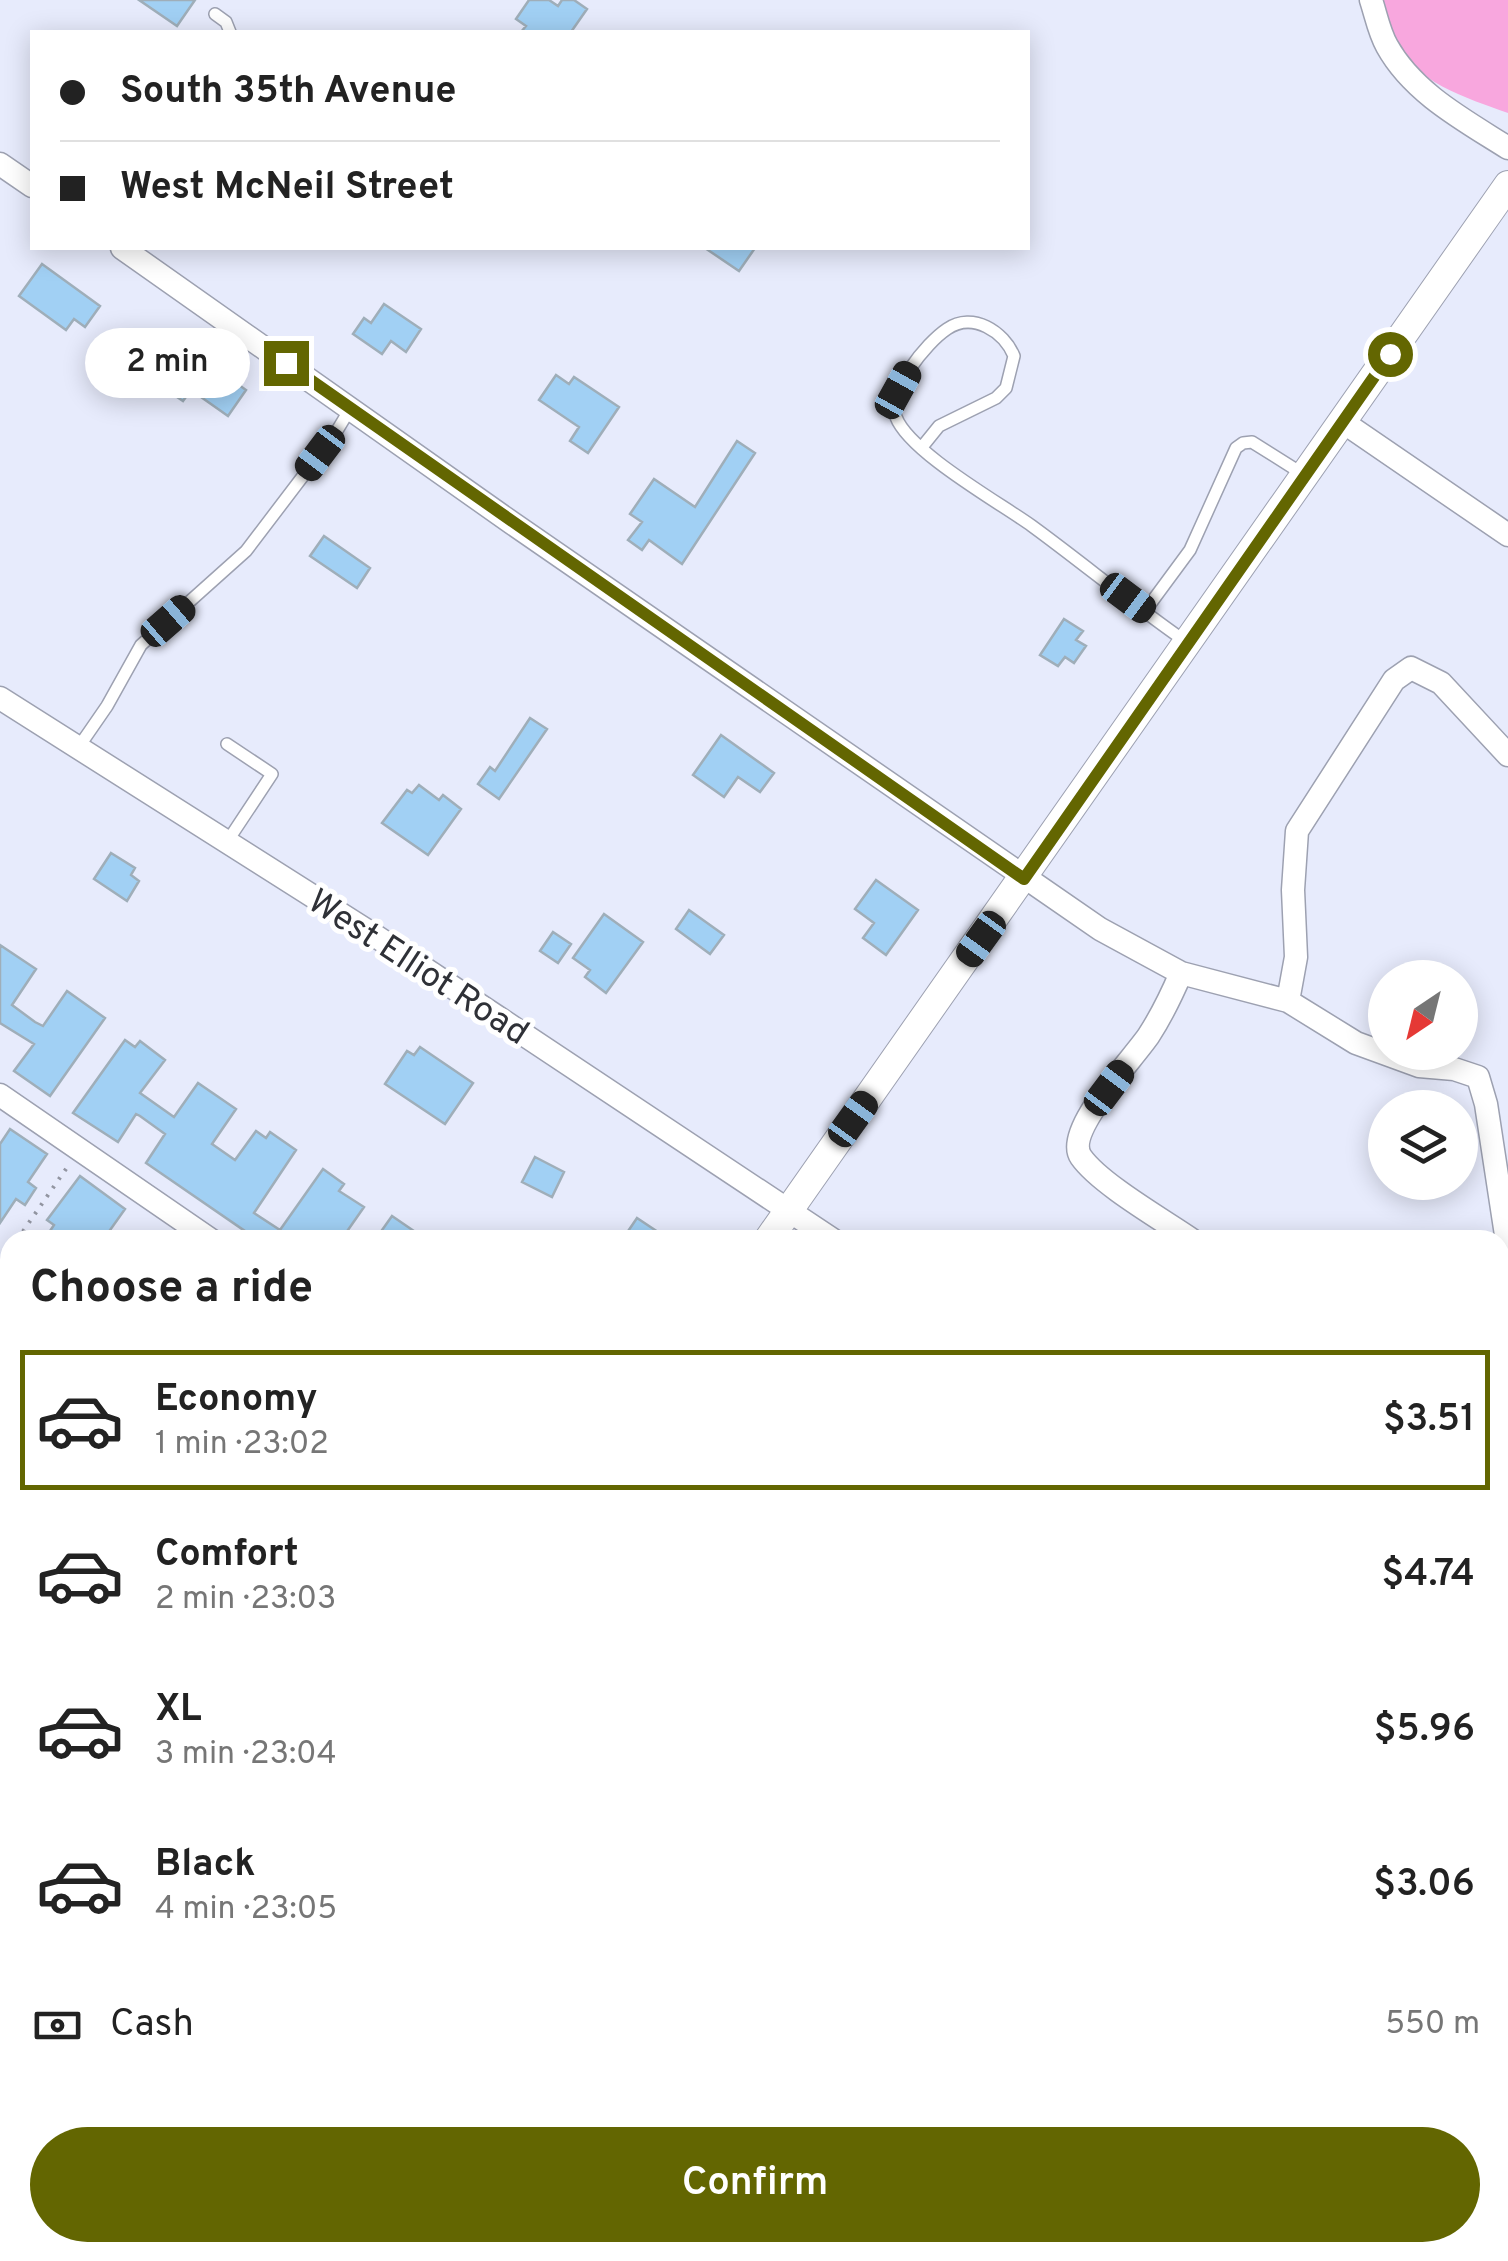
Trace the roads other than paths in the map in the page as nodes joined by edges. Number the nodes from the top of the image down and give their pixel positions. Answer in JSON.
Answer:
{"nodes":[{"id":1,"x":1371,"y":0,"type":"edge"},
{"id":2,"x":215,"y":14,"type":"dead end"},
{"id":3,"x":229,"y":30,"type":"edge"},
{"id":4,"x":1508,"y":148,"type":"edge"},
{"id":5,"x":0,"y":164,"type":"edge"},
{"id":6,"x":30,"y":185,"type":"edge"},
{"id":7,"x":1508,"y":185,"type":"edge"},
{"id":8,"x":125,"y":250,"type":"edge"},
{"id":9,"x":350,"y":409,"type":"junction"},
{"id":10,"x":1343,"y":422,"type":"junction"},
{"id":11,"x":922,"y":447,"type":"junction"},
{"id":12,"x":1306,"y":476,"type":"junction"},
{"id":13,"x":1508,"y":535,"type":"edge"},
{"id":14,"x":1145,"y":611,"type":"junction"},
{"id":15,"x":1189,"y":644,"type":"junction"},
{"id":16,"x":0,"y":698,"type":"edge"},
{"id":17,"x":227,"y":744,"type":"dead end"},
{"id":18,"x":78,"y":748,"type":"junction"},
{"id":19,"x":1508,"y":755,"type":"edge"},
{"id":20,"x":227,"y":842,"type":"junction"},
{"id":21,"x":1024,"y":879,"type":"junction"},
{"id":22,"x":1181,"y":973,"type":"junction"},
{"id":23,"x":1288,"y":1002,"type":"junction"},
{"id":24,"x":0,"y":1095,"type":"edge"},
{"id":25,"x":789,"y":1209,"type":"junction"},
{"id":26,"x":195,"y":1230,"type":"edge"},
{"id":27,"x":775,"y":1230,"type":"edge"},
{"id":28,"x":819,"y":1230,"type":"edge"},
{"id":29,"x":1178,"y":1230,"type":"edge"},
{"id":30,"x":1505,"y":1230,"type":"edge"}],
"edges":[{"from":1,"to":4,"type":"street"},
{"from":2,"to":3,"type":"lane"},
{"from":5,"to":6,"type":"street"},
{"from":7,"to":10,"type":"street"},
{"from":8,"to":9,"type":"street"},
{"from":9,"to":18,"type":"lane"},
{"from":9,"to":21,"type":"street"},
{"from":10,"to":12,"type":"street"},
{"from":10,"to":13,"type":"street"},
{"from":11,"to":11,"type":"lane"},
{"from":11,"to":14,"type":"lane"},
{"from":12,"to":14,"type":"lane"},
{"from":12,"to":15,"type":"street"},
{"from":14,"to":15,"type":"lane"},
{"from":15,"to":21,"type":"street"},
{"from":16,"to":18,"type":"street","name":"West Elliot Road"},
{"from":17,"to":20,"type":"lane"},
{"from":18,"to":20,"type":"street","name":"West Elliot Road"},
{"from":19,"to":23,"type":"street"},
{"from":20,"to":25,"type":"street","name":"West Elliot Road"},
{"from":21,"to":22,"type":"street"},
{"from":21,"to":25,"type":"street"},
{"from":22,"to":23,"type":"street"},
{"from":22,"to":29,"type":"street"},
{"from":23,"to":30,"type":"street"},
{"from":24,"to":26,"type":"street"},
{"from":25,"to":27,"type":"street"},
{"from":25,"to":28,"type":"street","name":"West Elliot Road"}]}
